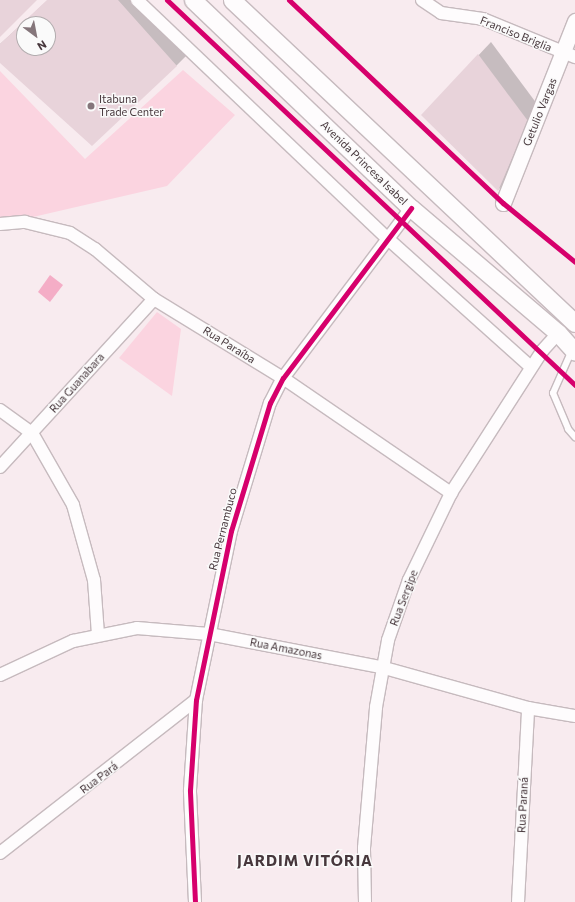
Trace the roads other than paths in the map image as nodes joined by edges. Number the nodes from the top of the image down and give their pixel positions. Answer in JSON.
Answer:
{"nodes":[{"id":1,"x":137,"y":0,"type":"edge"},
{"id":2,"x":193,"y":0,"type":"edge"},
{"id":3,"x":232,"y":0,"type":"edge"},
{"id":4,"x":422,"y":0,"type":"edge"},
{"id":5,"x":575,"y":21,"type":"edge"},
{"id":6,"x":569,"y":55,"type":"edge"},
{"id":7,"x":503,"y":203,"type":"dead end"},
{"id":8,"x":411,"y":208,"type":"junction"},
{"id":9,"x":0,"y":224,"type":"edge"},
{"id":10,"x":387,"y":238,"type":"junction"},
{"id":11,"x":154,"y":299,"type":"junction"},
{"id":12,"x":575,"y":323,"type":"edge"},
{"id":13,"x":558,"y":333,"type":"junction"},
{"id":14,"x":574,"y":351,"type":"edge"},
{"id":15,"x":531,"y":367,"type":"junction"},
{"id":16,"x":283,"y":378,"type":"junction"},
{"id":17,"x":0,"y":410,"type":"edge"},
{"id":18,"x":32,"y":433,"type":"junction"},
{"id":19,"x":575,"y":437,"type":"edge"},
{"id":20,"x":0,"y":467,"type":"edge"},
{"id":21,"x":451,"y":493,"type":"junction"},
{"id":22,"x":209,"y":634,"type":"junction"},
{"id":23,"x":98,"y":635,"type":"junction"},
{"id":24,"x":381,"y":668,"type":"junction"},
{"id":25,"x":0,"y":675,"type":"edge"},
{"id":26,"x":196,"y":700,"type":"junction"},
{"id":27,"x":528,"y":708,"type":"junction"},
{"id":28,"x":575,"y":716,"type":"edge"},
{"id":29,"x":0,"y":853,"type":"edge"},
{"id":30,"x":195,"y":902,"type":"edge"},
{"id":31,"x":365,"y":902,"type":"edge"},
{"id":32,"x":518,"y":902,"type":"edge"}],
"edges":[{"from":1,"to":10,"type":"street"},
{"from":2,"to":8,"type":"main road","name":"Avenida Princesa Isabel"},
{"from":3,"to":12,"type":"main road"},
{"from":4,"to":6,"type":"street","name":"Franciso Briglia"},
{"from":5,"to":6,"type":"street","name":"Getulio Vargas"},
{"from":6,"to":7,"type":"street","name":"Getulio Vargas"},
{"from":8,"to":10,"type":"street","name":"Rua Pernambuco"},
{"from":8,"to":13,"type":"main road","name":"Avenida Princesa Isabel"},
{"from":9,"to":11,"type":"street","name":"Rua Paraíba"},
{"from":10,"to":15,"type":"street"},
{"from":10,"to":16,"type":"street","name":"Rua Pernambuco"},
{"from":11,"to":16,"type":"street","name":"Rua Paraíba"},
{"from":11,"to":18,"type":"street","name":"Rua Guanabara"},
{"from":13,"to":14,"type":"main road","name":"Avenida Princesa Isabel"},
{"from":13,"to":15,"type":"street","name":"Rua Sergipe"},
{"from":14,"to":19,"type":"lane"},
{"from":15,"to":21,"type":"street","name":"Rua Sergipe"},
{"from":16,"to":21,"type":"street","name":"Rua Paraíba"},
{"from":16,"to":22,"type":"street","name":"Rua Pernambuco"},
{"from":17,"to":18,"type":"street"},
{"from":18,"to":20,"type":"street","name":"Rua Guanabara"},
{"from":18,"to":23,"type":"street"},
{"from":21,"to":24,"type":"street","name":"Rua Sergipe"},
{"from":22,"to":23,"type":"street","name":"Rua Amazonas"},
{"from":22,"to":24,"type":"street","name":"Rua Amazonas"},
{"from":22,"to":26,"type":"street","name":"Rua Pernambuco"},
{"from":23,"to":25,"type":"street","name":"Rua Amazonas"},
{"from":24,"to":27,"type":"street","name":"Rua Amazonas"},
{"from":24,"to":31,"type":"street","name":"Rua Sergipe"},
{"from":26,"to":29,"type":"street","name":"Rua Pará"},
{"from":26,"to":30,"type":"street","name":"Rua Pernambuco"},
{"from":27,"to":28,"type":"street","name":"Rua Amazonas"},
{"from":27,"to":32,"type":"street","name":"Rua Paraná"}]}
